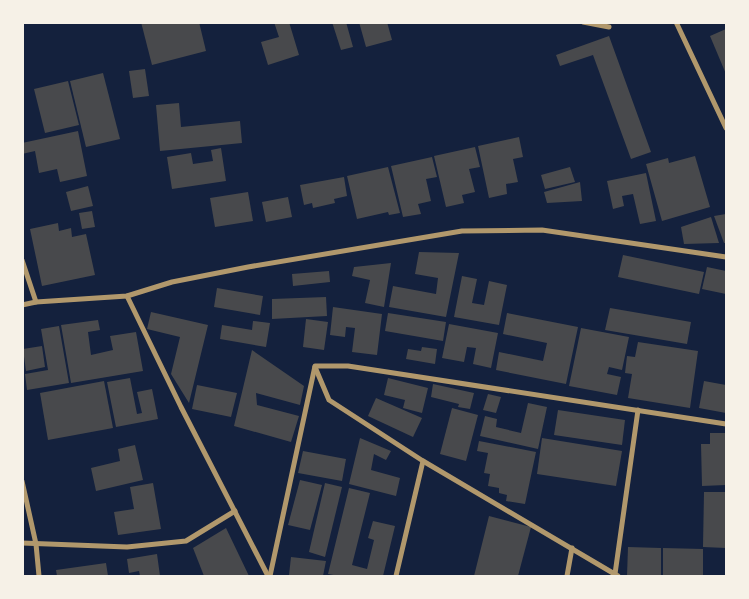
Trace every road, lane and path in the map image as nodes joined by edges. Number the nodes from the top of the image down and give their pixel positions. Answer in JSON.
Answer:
{"nodes":[{"id":1,"x":583,"y":22,"type":"edge"},
{"id":2,"x":676,"y":22,"type":"edge"},
{"id":3,"x":609,"y":27,"type":"dead end"},
{"id":4,"x":726,"y":128,"type":"edge"},
{"id":5,"x":726,"y":257,"type":"edge"},
{"id":6,"x":22,"y":260,"type":"edge"},
{"id":7,"x":127,"y":296,"type":"junction"},
{"id":8,"x":36,"y":302,"type":"junction"},
{"id":9,"x":22,"y":306,"type":"edge"},
{"id":10,"x":315,"y":366,"type":"junction"},
{"id":11,"x":638,"y":410,"type":"junction"},
{"id":12,"x":726,"y":424,"type":"edge"},
{"id":13,"x":423,"y":462,"type":"junction"},
{"id":14,"x":22,"y":481,"type":"edge"},
{"id":15,"x":234,"y":511,"type":"junction"},
{"id":16,"x":22,"y":543,"type":"edge"},
{"id":17,"x":36,"y":544,"type":"junction"},
{"id":18,"x":572,"y":548,"type":"junction"},
{"id":19,"x":616,"y":575,"type":"edge"},
{"id":20,"x":38,"y":576,"type":"edge"},
{"id":21,"x":269,"y":576,"type":"edge"},
{"id":22,"x":396,"y":576,"type":"edge"},
{"id":23,"x":567,"y":576,"type":"edge"}],
"edges":[{"from":1,"to":3,"type":"street"},
{"from":2,"to":4,"type":"street"},
{"from":5,"to":7,"type":"street"},
{"from":6,"to":8,"type":"street"},
{"from":7,"to":8,"type":"street"},
{"from":7,"to":15,"type":"street"},
{"from":8,"to":9,"type":"street"},
{"from":10,"to":11,"type":"street"},
{"from":10,"to":13,"type":"street"},
{"from":10,"to":21,"type":"street"},
{"from":11,"to":12,"type":"street"},
{"from":11,"to":19,"type":"street"},
{"from":13,"to":18,"type":"street"},
{"from":13,"to":22,"type":"street"},
{"from":14,"to":17,"type":"street"},
{"from":15,"to":17,"type":"street"},
{"from":15,"to":21,"type":"street"},
{"from":16,"to":17,"type":"street"},
{"from":17,"to":20,"type":"street"},
{"from":18,"to":19,"type":"street"},
{"from":18,"to":23,"type":"street"}]}
